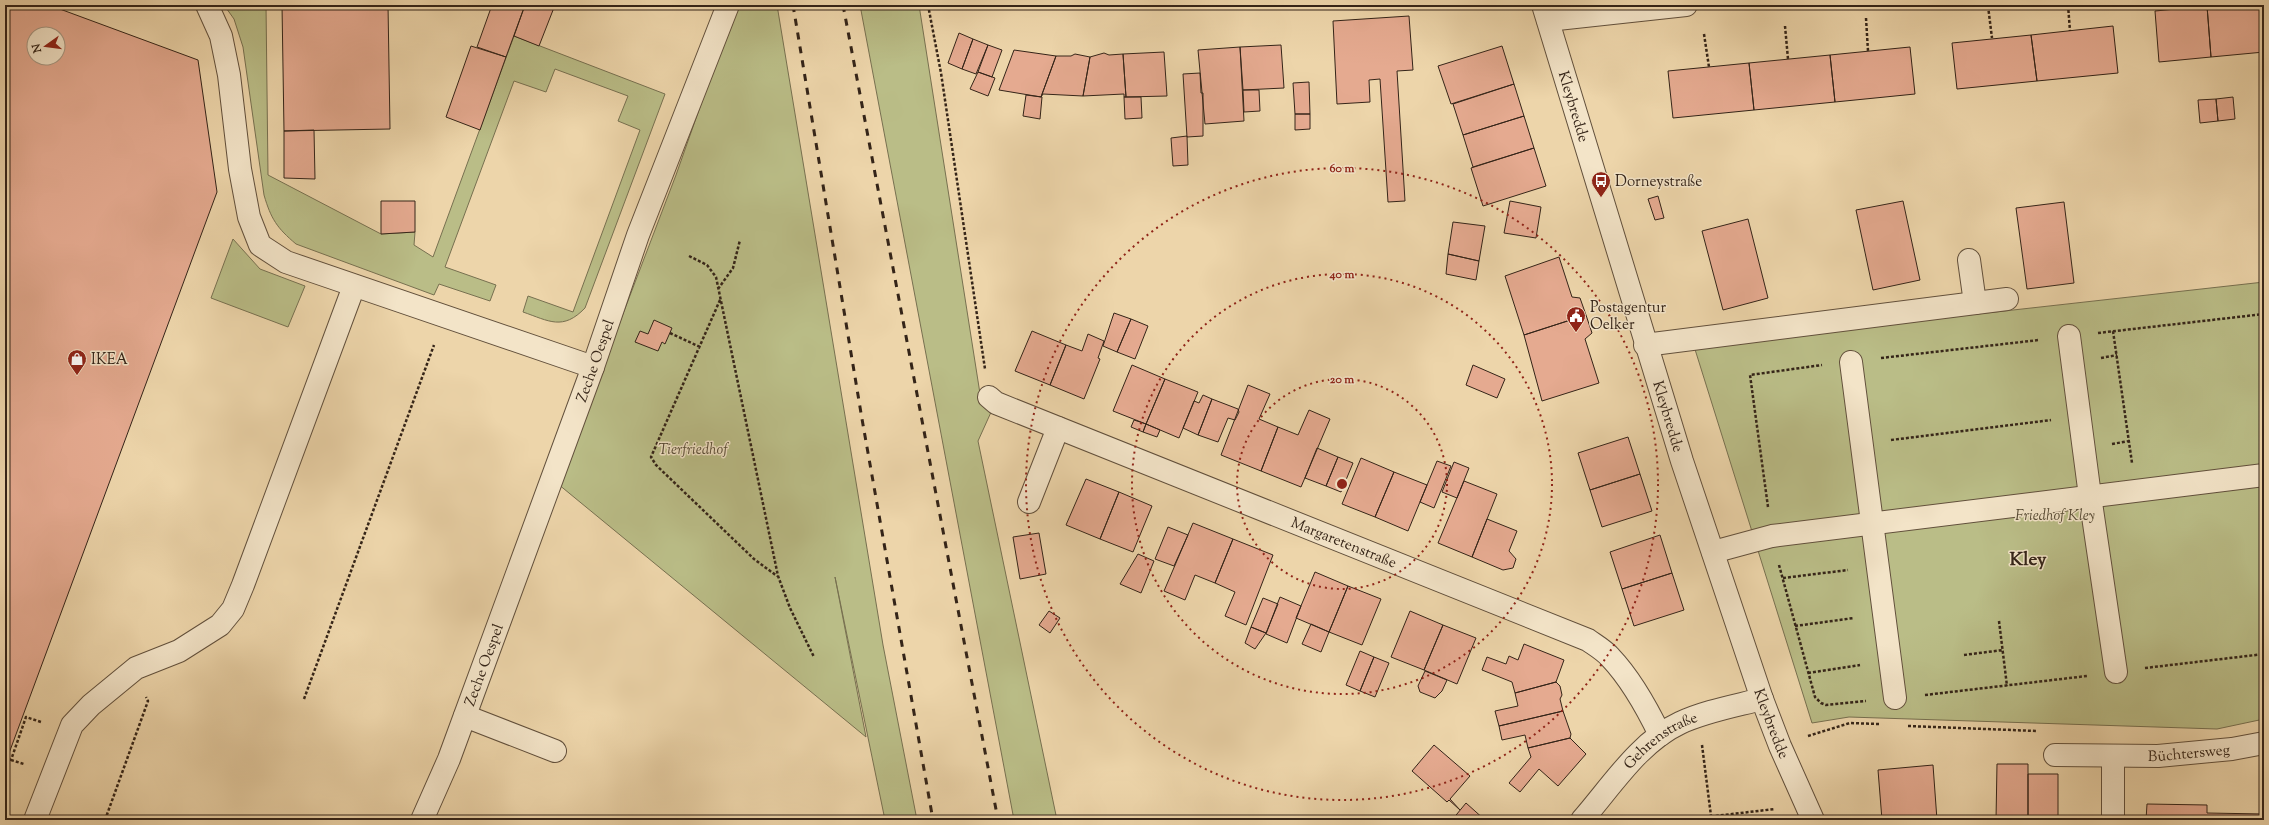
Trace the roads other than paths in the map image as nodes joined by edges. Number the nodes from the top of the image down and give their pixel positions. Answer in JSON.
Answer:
{"nodes":[{"id":1,"x":207,"y":5,"type":"edge"},
{"id":2,"x":728,"y":5,"type":"edge"},
{"id":3,"x":1686,"y":5,"type":"edge"},
{"id":4,"x":1546,"y":13,"type":"edge"},
{"id":5,"x":1970,"y":260,"type":"dead end"},
{"id":6,"x":354,"y":286,"type":"junction"},
{"id":7,"x":2007,"y":299,"type":"dead end"},
{"id":8,"x":1975,"y":303,"type":"junction"},
{"id":9,"x":2069,"y":336,"type":"road end"},
{"id":10,"x":1645,"y":345,"type":"junction"},
{"id":11,"x":1851,"y":362,"type":"road end"},
{"id":12,"x":593,"y":367,"type":"junction"},
{"id":13,"x":989,"y":397,"type":"road end"},
{"id":14,"x":1058,"y":428,"type":"junction"},
{"id":15,"x":2264,"y":475,"type":"edge"},
{"id":16,"x":2090,"y":496,"type":"junction"},
{"id":17,"x":1029,"y":502,"type":"dead end"},
{"id":18,"x":1873,"y":524,"type":"junction"},
{"id":19,"x":1713,"y":552,"type":"junction"},
{"id":20,"x":2116,"y":672,"type":"road end"},
{"id":21,"x":1895,"y":698,"type":"road end"},
{"id":22,"x":1762,"y":699,"type":"junction"},
{"id":23,"x":465,"y":716,"type":"junction"},
{"id":24,"x":1660,"y":735,"type":"junction"},
{"id":25,"x":2264,"y":743,"type":"edge"},
{"id":26,"x":555,"y":751,"type":"dead end"},
{"id":27,"x":2055,"y":755,"type":"road end"},
{"id":28,"x":2113,"y":756,"type":"junction"},
{"id":29,"x":1810,"y":813,"type":"edge"},
{"id":30,"x":35,"y":820,"type":"edge"},
{"id":31,"x":422,"y":820,"type":"edge"},
{"id":32,"x":1582,"y":820,"type":"edge"},
{"id":33,"x":2113,"y":820,"type":"edge"}],
"edges":[{"from":1,"to":6,"type":"street"},
{"from":2,"to":12,"type":"street","name":"Zeche Oespel"},
{"from":3,"to":4,"type":"street"},
{"from":4,"to":10,"type":"street","name":"Kleybredde"},
{"from":5,"to":8,"type":"street"},
{"from":6,"to":12,"type":"street"},
{"from":6,"to":30,"type":"street"},
{"from":7,"to":8,"type":"street"},
{"from":8,"to":10,"type":"street"},
{"from":9,"to":16,"type":"street"},
{"from":10,"to":19,"type":"street","name":"Kleybredde"},
{"from":11,"to":18,"type":"street"},
{"from":12,"to":23,"type":"street","name":"Zeche Oespel"},
{"from":13,"to":14,"type":"street","name":"Margaretenstraße"},
{"from":14,"to":17,"type":"street"},
{"from":14,"to":24,"type":"street","name":"Margaretenstraße"},
{"from":15,"to":16,"type":"street"},
{"from":16,"to":18,"type":"street"},
{"from":16,"to":20,"type":"street"},
{"from":18,"to":19,"type":"street"},
{"from":18,"to":21,"type":"street"},
{"from":19,"to":22,"type":"street","name":"Kleybredde"},
{"from":22,"to":24,"type":"street","name":"Gehrenstraße"},
{"from":22,"to":29,"type":"street","name":"Kleybredde"},
{"from":23,"to":26,"type":"street","name":"Zeche Oespel"},
{"from":23,"to":31,"type":"street","name":"Zeche Oespel"},
{"from":24,"to":32,"type":"street","name":"Gehrenstraße"},
{"from":25,"to":28,"type":"street","name":"Büchtersweg"},
{"from":27,"to":28,"type":"street","name":"Büchtersweg"},
{"from":28,"to":33,"type":"street"}]}
